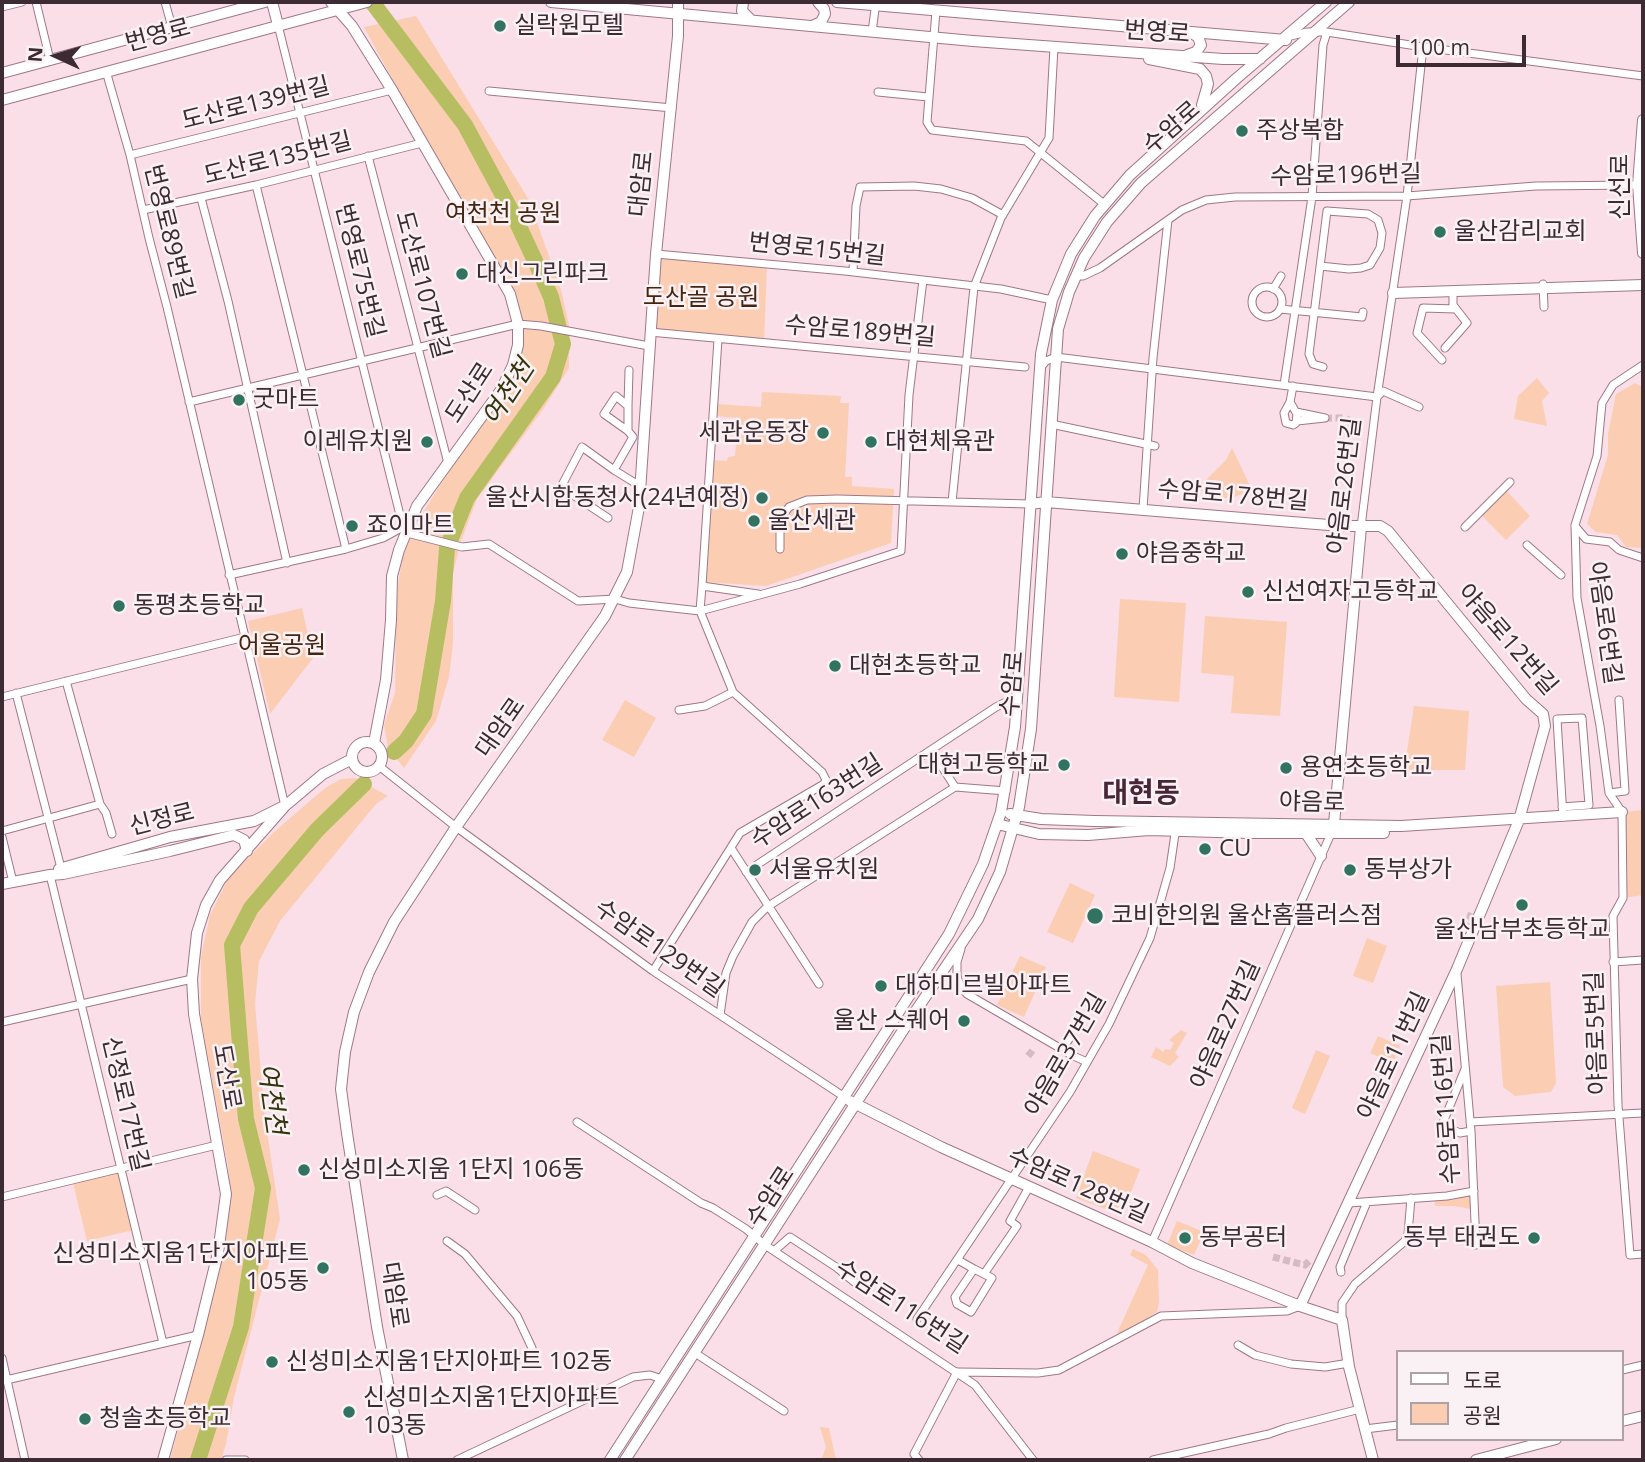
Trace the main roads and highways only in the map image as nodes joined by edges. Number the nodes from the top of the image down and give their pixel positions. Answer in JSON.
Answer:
{"nodes":[{"id":1,"x":265,"y":2,"type":"edge"},
{"id":2,"x":272,"y":2,"type":"edge"},
{"id":3,"x":367,"y":2,"type":"edge"},
{"id":4,"x":551,"y":2,"type":"edge"},
{"id":5,"x":678,"y":2,"type":"edge"},
{"id":6,"x":743,"y":2,"type":"edge"},
{"id":7,"x":818,"y":2,"type":"edge"},
{"id":8,"x":837,"y":2,"type":"edge"},
{"id":9,"x":1326,"y":2,"type":"edge"},
{"id":10,"x":1349,"y":2,"type":"edge"},
{"id":11,"x":875,"y":4,"type":"edge"},
{"id":12,"x":340,"y":6,"type":"edge"},
{"id":13,"x":678,"y":14,"type":"junction"},
{"id":14,"x":751,"y":20,"type":"junction"},
{"id":15,"x":278,"y":25,"type":"junction"},
{"id":16,"x":812,"y":26,"type":"junction"},
{"id":17,"x":1187,"y":31,"type":"junction"},
{"id":18,"x":1282,"y":39,"type":"junction"},
{"id":19,"x":1296,"y":48,"type":"junction"},
{"id":20,"x":1115,"y":51,"type":"junction"},
{"id":21,"x":1185,"y":56,"type":"junction"},
{"id":22,"x":1258,"y":59,"type":"junction"},
{"id":23,"x":2,"y":74,"type":"edge"},
{"id":24,"x":2,"y":100,"type":"edge"},
{"id":25,"x":1196,"y":114,"type":"junction"},
{"id":26,"x":1643,"y":120,"type":"edge"},
{"id":27,"x":1641,"y":185,"type":"edge"},
{"id":28,"x":1643,"y":253,"type":"edge"},
{"id":29,"x":1643,"y":283,"type":"edge"},
{"id":30,"x":1543,"y":286,"type":"junction"},
{"id":31,"x":1046,"y":502,"type":"junction"},
{"id":32,"x":1030,"y":504,"type":"junction"},
{"id":33,"x":1361,"y":527,"type":"junction"},
{"id":34,"x":374,"y":743,"type":"junction"},
{"id":35,"x":352,"y":759,"type":"junction"},
{"id":36,"x":285,"y":806,"type":"junction"},
{"id":37,"x":1001,"y":812,"type":"junction"},
{"id":38,"x":1622,"y":812,"type":"road end"},
{"id":39,"x":1017,"y":816,"type":"junction"},
{"id":40,"x":1517,"y":823,"type":"junction"},
{"id":41,"x":998,"y":824,"type":"junction"},
{"id":42,"x":1176,"y":827,"type":"junction"},
{"id":43,"x":1333,"y":828,"type":"junction"},
{"id":44,"x":1014,"y":829,"type":"junction"},
{"id":45,"x":264,"y":831,"type":"junction"},
{"id":46,"x":1306,"y":832,"type":"junction"},
{"id":47,"x":234,"y":835,"type":"junction"},
{"id":48,"x":247,"y":851,"type":"junction"},
{"id":49,"x":1321,"y":856,"type":"road end"},
{"id":50,"x":62,"y":871,"type":"junction"},
{"id":51,"x":7,"y":883,"type":"edge"},
{"id":52,"x":843,"y":1096,"type":"junction"},
{"id":53,"x":856,"y":1104,"type":"junction"},
{"id":54,"x":1300,"y":1306,"type":"junction"},
{"id":55,"x":1643,"y":1416,"type":"edge"},
{"id":56,"x":1624,"y":1421,"type":"edge"},
{"id":57,"x":1550,"y":1441,"type":"edge"},
{"id":58,"x":1498,"y":1458,"type":"edge"},
{"id":59,"x":163,"y":1460,"type":"edge"},
{"id":60,"x":403,"y":1460,"type":"edge"},
{"id":61,"x":610,"y":1460,"type":"edge"},
{"id":62,"x":625,"y":1460,"type":"edge"},
{"id":63,"x":1373,"y":1460,"type":"edge"},
{"id":64,"x":1476,"y":1460,"type":"edge"}],
"edges":[{"from":1,"to":23,"type":"main road","name":"번영로"},
{"from":2,"to":15,"type":"main road"},
{"from":3,"to":12,"type":"main road","name":"번영로"},
{"from":4,"to":13,"type":"main road","name":"번영로"},
{"from":5,"to":13,"type":"main road","name":"대암로"},
{"from":6,"to":14,"type":"main road"},
{"from":7,"to":16,"type":"main road"},
{"from":8,"to":11,"type":"main road","name":"번영로"},
{"from":9,"to":18,"type":"main road","name":"수암로"},
{"from":10,"to":19,"type":"main road","name":"수암로"},
{"from":11,"to":17,"type":"main road","name":"번영로"},
{"from":12,"to":15,"type":"main road","name":"번영로"},
{"from":12,"to":34,"type":"main road","name":"도산로"},
{"from":13,"to":14,"type":"main road","name":"번영로"},
{"from":13,"to":60,"type":"main road","name":"대암로"},
{"from":14,"to":16,"type":"main road","name":"번영로"},
{"from":15,"to":24,"type":"main road","name":"번영로"},
{"from":16,"to":20,"type":"main road","name":"번영로"},
{"from":17,"to":18,"type":"main road","name":"번영로"},
{"from":17,"to":21,"type":"main road"},
{"from":18,"to":19,"type":"main road","name":"번영로"},
{"from":18,"to":22,"type":"main road","name":"수암로"},
{"from":19,"to":22,"type":"main road","name":"번영로"},
{"from":19,"to":31,"type":"main road","name":"수암로"},
{"from":20,"to":21,"type":"main road","name":"번영로"},
{"from":20,"to":25,"type":"main road"},
{"from":21,"to":22,"type":"main road","name":"번영로"},
{"from":22,"to":25,"type":"main road","name":"수암로"},
{"from":25,"to":32,"type":"main road","name":"수암로"},
{"from":26,"to":27,"type":"main road","name":"신선로"},
{"from":27,"to":28,"type":"main road","name":"신선로"},
{"from":29,"to":30,"type":"main road"},
{"from":30,"to":30,"type":"main road"},
{"from":31,"to":32,"type":"main road","name":"수암로178번길"},
{"from":31,"to":33,"type":"main road","name":"수암로178번길"},
{"from":31,"to":39,"type":"main road","name":"수암로"},
{"from":32,"to":37,"type":"main road","name":"수암로"},
{"from":33,"to":40,"type":"main road","name":"야음로12번길"},
{"from":33,"to":43,"type":"main road","name":"야음로26번길"},
{"from":34,"to":35,"type":"main road"},
{"from":34,"to":35,"type":"main road"},
{"from":35,"to":36,"type":"main road","name":"도산로"},
{"from":36,"to":45,"type":"main road","name":"도산로"},
{"from":36,"to":50,"type":"main road","name":"신정로"},
{"from":37,"to":39,"type":"main road","name":"야음로"},
{"from":37,"to":41,"type":"main road","name":"수암로"},
{"from":38,"to":40,"type":"main road","name":"야음로"},
{"from":39,"to":42,"type":"main road","name":"야음로"},
{"from":39,"to":44,"type":"main road","name":"수암로"},
{"from":40,"to":43,"type":"main road","name":"야음로"},
{"from":40,"to":43,"type":"main road","name":"야음로"},
{"from":40,"to":54,"type":"main road","name":"야음로11번길"},
{"from":41,"to":44,"type":"main road","name":"야음로"},
{"from":41,"to":52,"type":"main road","name":"수암로"},
{"from":42,"to":43,"type":"main road","name":"야음로"},
{"from":42,"to":44,"type":"main road","name":"야음로"},
{"from":42,"to":46,"type":"main road","name":"야음로"},
{"from":43,"to":46,"type":"main road","name":"야음로"},
{"from":44,"to":53,"type":"main road","name":"수암로"},
{"from":45,"to":47,"type":"main road","name":"신정로"},
{"from":45,"to":48,"type":"main road","name":"도산로"},
{"from":46,"to":49,"type":"main road","name":"야음로"},
{"from":47,"to":48,"type":"main road"},
{"from":47,"to":50,"type":"main road","name":"신정로"},
{"from":48,"to":59,"type":"main road","name":"도산로"},
{"from":50,"to":51,"type":"main road","name":"신정로"},
{"from":52,"to":53,"type":"main road","name":"수암로128번길"},
{"from":52,"to":61,"type":"main road","name":"수암로"},
{"from":53,"to":54,"type":"main road","name":"수암로128번길"},
{"from":53,"to":62,"type":"main road","name":"수암로"},
{"from":54,"to":63,"type":"main road","name":"수암로116번길"},
{"from":55,"to":56,"type":"main road"},
{"from":57,"to":58,"type":"main road"},
{"from":58,"to":64,"type":"main road"}]}
